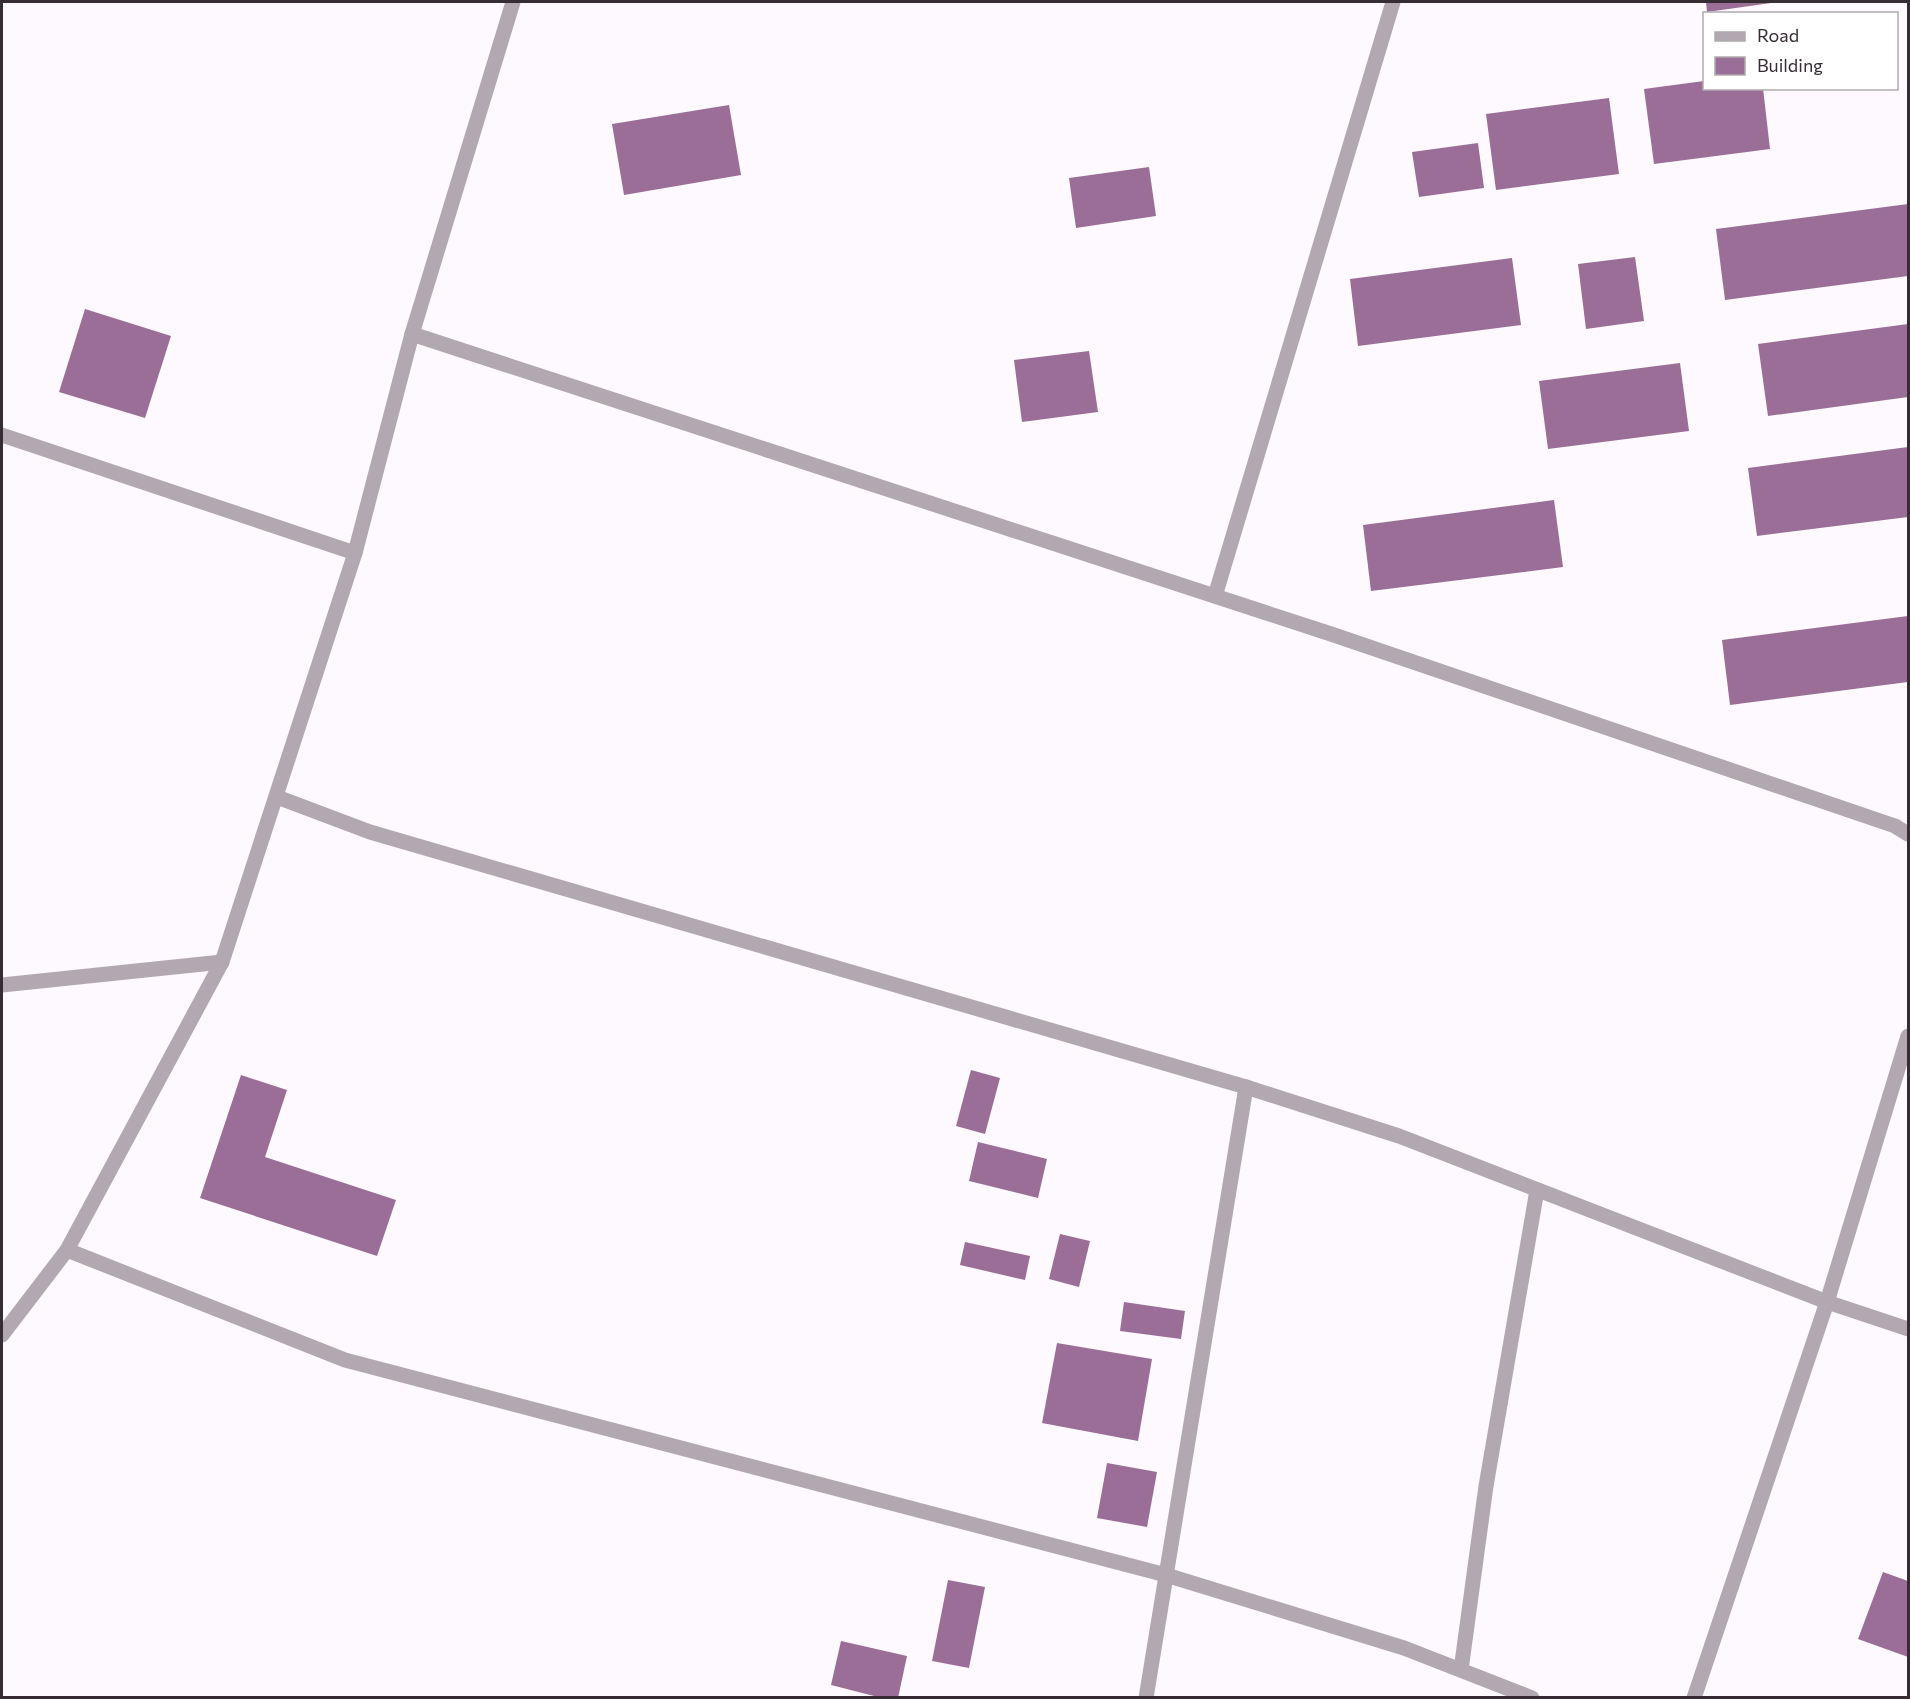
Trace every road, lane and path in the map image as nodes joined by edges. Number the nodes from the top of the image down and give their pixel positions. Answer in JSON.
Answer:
{"nodes":[{"id":1,"x":513,"y":2,"type":"edge"},
{"id":2,"x":1393,"y":2,"type":"edge"},
{"id":3,"x":412,"y":334,"type":"junction"},
{"id":4,"x":2,"y":435,"type":"edge"},
{"id":5,"x":355,"y":553,"type":"junction"},
{"id":6,"x":1215,"y":596,"type":"junction"},
{"id":7,"x":277,"y":797,"type":"junction"},
{"id":8,"x":1908,"y":834,"type":"edge"},
{"id":9,"x":222,"y":962,"type":"junction"},
{"id":10,"x":2,"y":985,"type":"edge"},
{"id":11,"x":1908,"y":1036,"type":"edge"},
{"id":12,"x":1246,"y":1087,"type":"junction"},
{"id":13,"x":1537,"y":1190,"type":"junction"},
{"id":14,"x":68,"y":1250,"type":"junction"},
{"id":15,"x":1827,"y":1302,"type":"junction"},
{"id":16,"x":1908,"y":1329,"type":"edge"},
{"id":17,"x":2,"y":1335,"type":"edge"},
{"id":18,"x":1166,"y":1575,"type":"junction"},
{"id":19,"x":1461,"y":1670,"type":"junction"},
{"id":20,"x":1146,"y":1698,"type":"edge"},
{"id":21,"x":1532,"y":1698,"type":"edge"},
{"id":22,"x":1694,"y":1698,"type":"edge"}],
"edges":[{"from":1,"to":3,"type":"street"},
{"from":2,"to":6,"type":"street"},
{"from":3,"to":5,"type":"street"},
{"from":3,"to":6,"type":"street"},
{"from":4,"to":5,"type":"street"},
{"from":5,"to":7,"type":"street"},
{"from":6,"to":8,"type":"street"},
{"from":7,"to":9,"type":"street"},
{"from":7,"to":12,"type":"street"},
{"from":9,"to":10,"type":"street"},
{"from":9,"to":14,"type":"street"},
{"from":11,"to":15,"type":"street"},
{"from":12,"to":13,"type":"street"},
{"from":12,"to":18,"type":"street"},
{"from":13,"to":15,"type":"street"},
{"from":13,"to":19,"type":"street"},
{"from":14,"to":17,"type":"street"},
{"from":14,"to":18,"type":"street"},
{"from":15,"to":16,"type":"street"},
{"from":15,"to":22,"type":"street"},
{"from":18,"to":19,"type":"street"},
{"from":18,"to":20,"type":"street"},
{"from":19,"to":21,"type":"street"}]}
